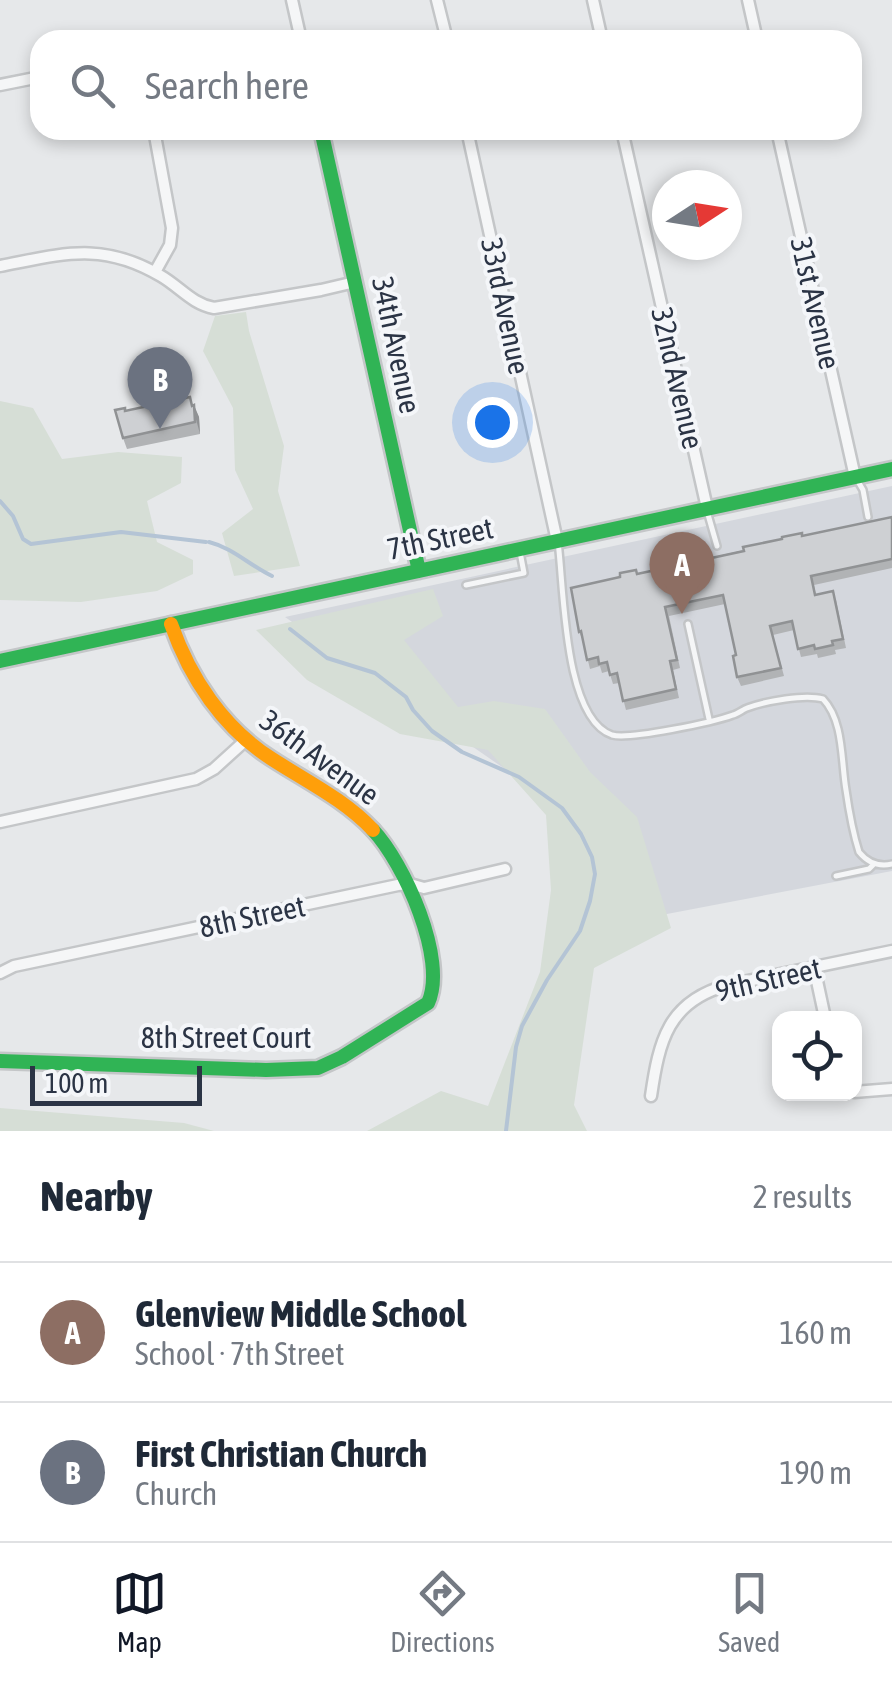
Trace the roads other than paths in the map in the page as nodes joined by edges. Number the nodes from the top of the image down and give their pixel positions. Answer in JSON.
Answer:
{"nodes":[{"id":1,"x":292,"y":0,"type":"edge"},
{"id":2,"x":438,"y":0,"type":"edge"},
{"id":3,"x":593,"y":0,"type":"edge"},
{"id":4,"x":748,"y":0,"type":"edge"},
{"id":5,"x":299,"y":30,"type":"edge"},
{"id":6,"x":444,"y":30,"type":"edge"},
{"id":7,"x":600,"y":30,"type":"edge"},
{"id":8,"x":755,"y":30,"type":"edge"},
{"id":9,"x":30,"y":79,"type":"edge"},
{"id":10,"x":0,"y":85,"type":"edge"},
{"id":11,"x":156,"y":140,"type":"edge"},
{"id":12,"x":323,"y":140,"type":"edge"},
{"id":13,"x":469,"y":140,"type":"edge"},
{"id":14,"x":624,"y":140,"type":"edge"},
{"id":15,"x":780,"y":140,"type":"edge"},
{"id":16,"x":0,"y":266,"type":"edge"},
{"id":17,"x":156,"y":272,"type":"junction"},
{"id":18,"x":355,"y":282,"type":"junction"},
{"id":19,"x":892,"y":469,"type":"edge"},
{"id":20,"x":856,"y":477,"type":"junction"},
{"id":21,"x":706,"y":508,"type":"junction"},
{"id":22,"x":868,"y":518,"type":"edge"},
{"id":23,"x":558,"y":541,"type":"junction"},
{"id":24,"x":717,"y":546,"type":"dead end"},
{"id":25,"x":520,"y":549,"type":"junction"},
{"id":26,"x":419,"y":572,"type":"junction"},
{"id":27,"x":466,"y":585,"type":"dead end"},
{"id":28,"x":171,"y":624,"type":"junction"},
{"id":29,"x":688,"y":624,"type":"dead end"},
{"id":30,"x":0,"y":661,"type":"edge"},
{"id":31,"x":709,"y":720,"type":"junction"},
{"id":32,"x":246,"y":740,"type":"junction"},
{"id":33,"x":0,"y":822,"type":"edge"},
{"id":34,"x":874,"y":864,"type":"junction"},
{"id":35,"x":892,"y":864,"type":"edge"},
{"id":36,"x":505,"y":869,"type":"dead end"},
{"id":37,"x":836,"y":876,"type":"dead end"},
{"id":38,"x":410,"y":884,"type":"junction"},
{"id":39,"x":892,"y":951,"type":"edge"},
{"id":40,"x":814,"y":967,"type":"junction"},
{"id":41,"x":0,"y":973,"type":"edge"},
{"id":42,"x":432,"y":998,"type":"joint"},
{"id":43,"x":823,"y":1011,"type":"edge"},
{"id":44,"x":0,"y":1061,"type":"edge"},
{"id":45,"x":892,"y":1088,"type":"edge"},
{"id":46,"x":862,"y":1091,"type":"edge"},
{"id":47,"x":651,"y":1096,"type":"dead end"}],
"edges":[{"from":1,"to":5,"type":"street"},
{"from":2,"to":6,"type":"street"},
{"from":3,"to":7,"type":"street"},
{"from":4,"to":8,"type":"street"},
{"from":9,"to":10,"type":"street"},
{"from":11,"to":17,"type":"street"},
{"from":12,"to":18,"type":"street","name":"34th Avenue"},
{"from":13,"to":23,"type":"street","name":"33rd Avenue"},
{"from":14,"to":21,"type":"street","name":"32nd Avenue"},
{"from":15,"to":20,"type":"street","name":"31st Avenue"},
{"from":16,"to":17,"type":"street"},
{"from":17,"to":18,"type":"street"},
{"from":18,"to":26,"type":"street","name":"34th Avenue"},
{"from":19,"to":20,"type":"street","name":"7th Street"},
{"from":20,"to":21,"type":"street","name":"7th Street"},
{"from":20,"to":22,"type":"lane"},
{"from":21,"to":23,"type":"street","name":"7th Street"},
{"from":21,"to":24,"type":"lane"},
{"from":23,"to":25,"type":"street","name":"7th Street"},
{"from":23,"to":31,"type":"lane"},
{"from":25,"to":26,"type":"street","name":"7th Street"},
{"from":25,"to":27,"type":"lane"},
{"from":26,"to":28,"type":"street","name":"7th Street"},
{"from":28,"to":30,"type":"street","name":"7th Street"},
{"from":28,"to":32,"type":"street","name":"36th Avenue"},
{"from":29,"to":31,"type":"lane"},
{"from":31,"to":34,"type":"lane"},
{"from":32,"to":33,"type":"street"},
{"from":32,"to":38,"type":"street","name":"36th Avenue"},
{"from":34,"to":35,"type":"lane"},
{"from":34,"to":37,"type":"lane"},
{"from":36,"to":38,"type":"street","name":"8th Street"},
{"from":38,"to":41,"type":"street","name":"8th Street"},
{"from":38,"to":42,"type":"street","name":"36th Avenue"},
{"from":39,"to":40,"type":"street","name":"9th Street"},
{"from":40,"to":43,"type":"street"},
{"from":40,"to":47,"type":"street","name":"9th Street"},
{"from":42,"to":44,"type":"street","name":"8th Street Court"},
{"from":45,"to":46,"type":"street"}]}
